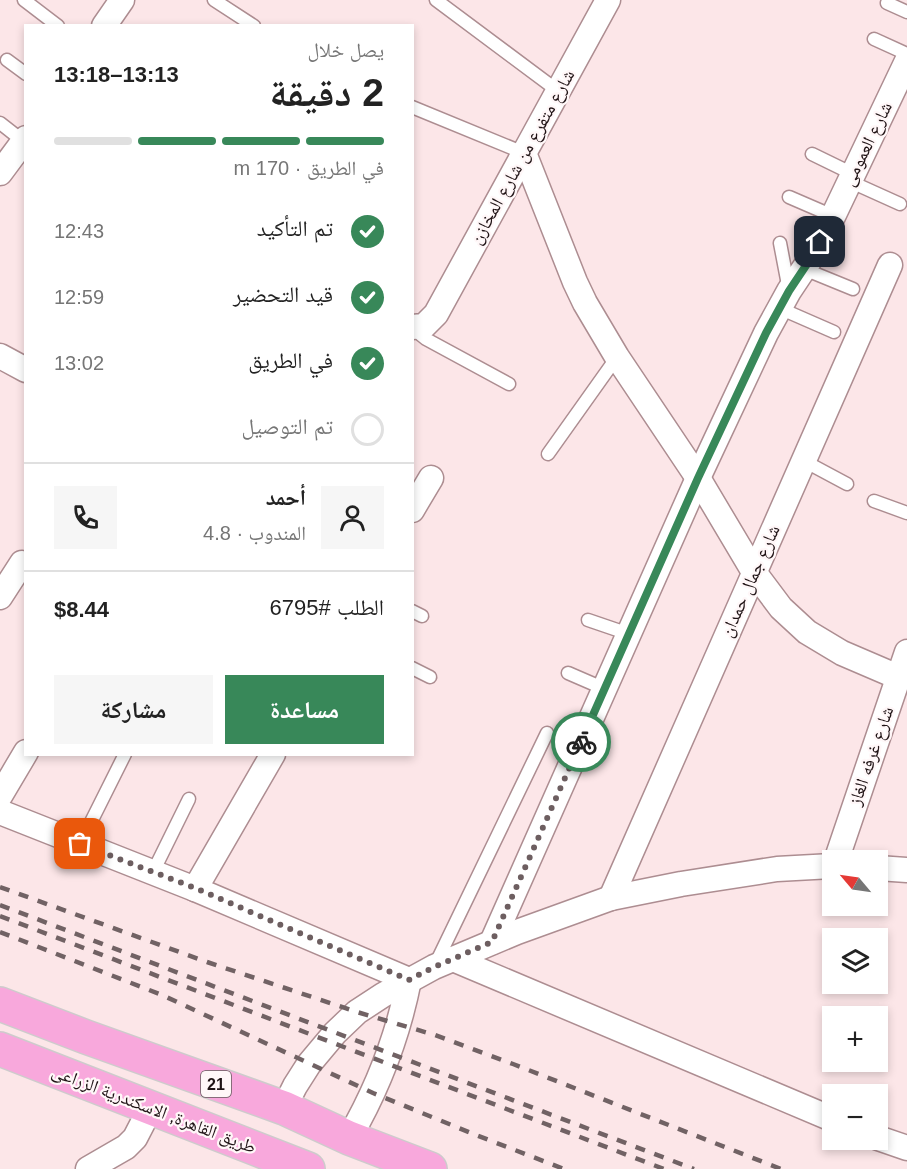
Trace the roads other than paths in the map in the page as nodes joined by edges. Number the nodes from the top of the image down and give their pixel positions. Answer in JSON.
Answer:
{"nodes":[{"id":1,"x":24,"y":0,"type":"edge"},
{"id":2,"x":122,"y":0,"type":"edge"},
{"id":3,"x":214,"y":0,"type":"edge"},
{"id":4,"x":436,"y":0,"type":"edge"},
{"id":5,"x":608,"y":0,"type":"edge"},
{"id":6,"x":887,"y":3,"type":"dead end"},
{"id":7,"x":907,"y":12,"type":"edge"},
{"id":8,"x":55,"y":24,"type":"edge"},
{"id":9,"x":105,"y":24,"type":"edge"},
{"id":10,"x":251,"y":24,"type":"edge"},
{"id":11,"x":874,"y":39,"type":"dead end"},
{"id":12,"x":907,"y":54,"type":"edge"},
{"id":13,"x":7,"y":60,"type":"dead end"},
{"id":14,"x":907,"y":62,"type":"edge"},
{"id":15,"x":24,"y":73,"type":"edge"},
{"id":16,"x":558,"y":91,"type":"junction"},
{"id":17,"x":414,"y":108,"type":"edge"},
{"id":18,"x":0,"y":123,"type":"edge"},
{"id":19,"x":24,"y":139,"type":"edge"},
{"id":20,"x":524,"y":153,"type":"junction"},
{"id":21,"x":812,"y":154,"type":"dead end"},
{"id":22,"x":0,"y":173,"type":"edge"},
{"id":23,"x":851,"y":177,"type":"junction"},
{"id":24,"x":789,"y":197,"type":"dead end"},
{"id":25,"x":900,"y":204,"type":"dead end"},
{"id":26,"x":833,"y":216,"type":"junction"},
{"id":27,"x":780,"y":243,"type":"dead end"},
{"id":28,"x":890,"y":265,"type":"dead end"},
{"id":29,"x":804,"y":269,"type":"junction"},
{"id":30,"x":853,"y":290,"type":"dead end"},
{"id":31,"x":784,"y":299,"type":"junction"},
{"id":32,"x":424,"y":322,"type":"edge"},
{"id":33,"x":834,"y":332,"type":"dead end"},
{"id":34,"x":0,"y":356,"type":"edge"},
{"id":35,"x":616,"y":357,"type":"junction"},
{"id":36,"x":24,"y":369,"type":"edge"},
{"id":37,"x":509,"y":384,"type":"dead end"},
{"id":38,"x":548,"y":454,"type":"dead end"},
{"id":39,"x":804,"y":461,"type":"junction"},
{"id":40,"x":431,"y":478,"type":"dead end"},
{"id":41,"x":698,"y":478,"type":"junction"},
{"id":42,"x":847,"y":484,"type":"dead end"},
{"id":43,"x":874,"y":501,"type":"dead end"},
{"id":44,"x":414,"y":507,"type":"edge"},
{"id":45,"x":907,"y":513,"type":"edge"},
{"id":46,"x":22,"y":563,"type":"dead end"},
{"id":47,"x":754,"y":572,"type":"junction"},
{"id":48,"x":0,"y":597,"type":"edge"},
{"id":49,"x":588,"y":620,"type":"dead end"},
{"id":50,"x":629,"y":634,"type":"junction"},
{"id":51,"x":907,"y":652,"type":"edge"},
{"id":52,"x":414,"y":669,"type":"edge"},
{"id":53,"x":568,"y":673,"type":"dead end"},
{"id":54,"x":430,"y":677,"type":"dead end"},
{"id":55,"x":898,"y":677,"type":"junction"},
{"id":56,"x":605,"y":689,"type":"junction"},
{"id":57,"x":547,"y":733,"type":"dead end"},
{"id":58,"x":24,"y":755,"type":"edge"},
{"id":59,"x":124,"y":756,"type":"edge"},
{"id":60,"x":272,"y":756,"type":"edge"},
{"id":61,"x":0,"y":796,"type":"edge"},
{"id":62,"x":189,"y":799,"type":"dead end"},
{"id":63,"x":0,"y":812,"type":"edge"},
{"id":64,"x":80,"y":844,"type":"junction"},
{"id":65,"x":840,"y":850,"type":"edge"},
{"id":66,"x":822,"y":867,"type":"edge"},
{"id":67,"x":888,"y":869,"type":"edge"},
{"id":68,"x":907,"y":870,"type":"edge"},
{"id":69,"x":153,"y":872,"type":"junction"},
{"id":70,"x":195,"y":888,"type":"junction"},
{"id":71,"x":611,"y":898,"type":"junction"},
{"id":72,"x":492,"y":942,"type":"junction"},
{"id":73,"x":443,"y":963,"type":"junction"},
{"id":74,"x":409,"y":980,"type":"junction"},
{"id":75,"x":0,"y":1004,"type":"edge"},
{"id":76,"x":0,"y":1049,"type":"edge"},
{"id":77,"x":151,"y":1107,"type":"junction"},
{"id":78,"x":284,"y":1108,"type":"junction"},
{"id":79,"x":822,"y":1115,"type":"edge"},
{"id":80,"x":349,"y":1138,"type":"junction"},
{"id":81,"x":888,"y":1141,"type":"edge"},
{"id":82,"x":907,"y":1148,"type":"edge"},
{"id":83,"x":88,"y":1169,"type":"edge"},
{"id":84,"x":308,"y":1169,"type":"edge"},
{"id":85,"x":430,"y":1169,"type":"edge"}],
"edges":[{"from":1,"to":8,"type":"lane"},
{"from":2,"to":9,"type":"street"},
{"from":3,"to":10,"type":"lane"},
{"from":4,"to":16,"type":"lane"},
{"from":5,"to":16,"type":"street","name":"شارع متفرع من شارع المخازن"},
{"from":6,"to":7,"type":"lane"},
{"from":11,"to":12,"type":"lane"},
{"from":13,"to":15,"type":"lane"},
{"from":14,"to":23,"type":"street","name":"شارع العمومى"},
{"from":16,"to":20,"type":"street","name":"شارع متفرع من شارع المخازن"},
{"from":17,"to":20,"type":"lane"},
{"from":18,"to":19,"type":"lane"},
{"from":19,"to":22,"type":"street"},
{"from":20,"to":32,"type":"street","name":"شارع متفرع من شارع المخازن"},
{"from":20,"to":35,"type":"street"},
{"from":21,"to":23,"type":"lane"},
{"from":23,"to":25,"type":"lane"},
{"from":23,"to":26,"type":"street","name":"شارع العمومى"},
{"from":24,"to":26,"type":"lane"},
{"from":26,"to":29,"type":"street","name":"شارع العمومى"},
{"from":27,"to":31,"type":"lane"},
{"from":28,"to":39,"type":"street","name":"شارع جمال حمدان"},
{"from":29,"to":30,"type":"lane"},
{"from":29,"to":31,"type":"street","name":"شارع العمومى"},
{"from":31,"to":33,"type":"lane"},
{"from":31,"to":41,"type":"street","name":"شارع العمومى"},
{"from":32,"to":37,"type":"lane"},
{"from":34,"to":36,"type":"street"},
{"from":35,"to":38,"type":"lane"},
{"from":35,"to":41,"type":"street"},
{"from":39,"to":42,"type":"lane"},
{"from":39,"to":47,"type":"street","name":"شارع جمال حمدان"},
{"from":40,"to":44,"type":"street"},
{"from":41,"to":47,"type":"street"},
{"from":41,"to":50,"type":"street","name":"شارع العمومى"},
{"from":43,"to":45,"type":"lane"},
{"from":46,"to":48,"type":"street"},
{"from":47,"to":55,"type":"street"},
{"from":47,"to":71,"type":"street","name":"شارع جمال حمدان"},
{"from":49,"to":50,"type":"lane"},
{"from":50,"to":56,"type":"street","name":"شارع العمومى"},
{"from":51,"to":55,"type":"street","name":"شارع غرفه الغاز"},
{"from":52,"to":54,"type":"lane"},
{"from":53,"to":56,"type":"lane"},
{"from":55,"to":65,"type":"street","name":"شارع غرفه الغاز"},
{"from":56,"to":72,"type":"street","name":"شارع العمومى"},
{"from":57,"to":73,"type":"lane"},
{"from":58,"to":61,"type":"street"},
{"from":59,"to":64,"type":"lane"},
{"from":60,"to":70,"type":"street"},
{"from":62,"to":69,"type":"lane"},
{"from":63,"to":64,"type":"street"},
{"from":64,"to":69,"type":"street"},
{"from":66,"to":71,"type":"street"},
{"from":67,"to":68,"type":"street"},
{"from":69,"to":70,"type":"street"},
{"from":70,"to":74,"type":"street"},
{"from":71,"to":72,"type":"street"},
{"from":72,"to":73,"type":"street"},
{"from":73,"to":74,"type":"street"},
{"from":73,"to":79,"type":"street"},
{"from":74,"to":78,"type":"street"},
{"from":74,"to":80,"type":"street"},
{"from":75,"to":78,"type":"highway","number":"21"},
{"from":76,"to":77,"type":"highway","name":"طريق القاهرة, الاسكندرية الزراعى"},
{"from":77,"to":83,"type":"street"},
{"from":77,"to":84,"type":"highway","name":"طريق القاهرة, الاسكندرية الزراعى"},
{"from":78,"to":80,"type":"highway","number":"21"},
{"from":80,"to":85,"type":"highway","number":"21"},
{"from":81,"to":82,"type":"street"}]}
